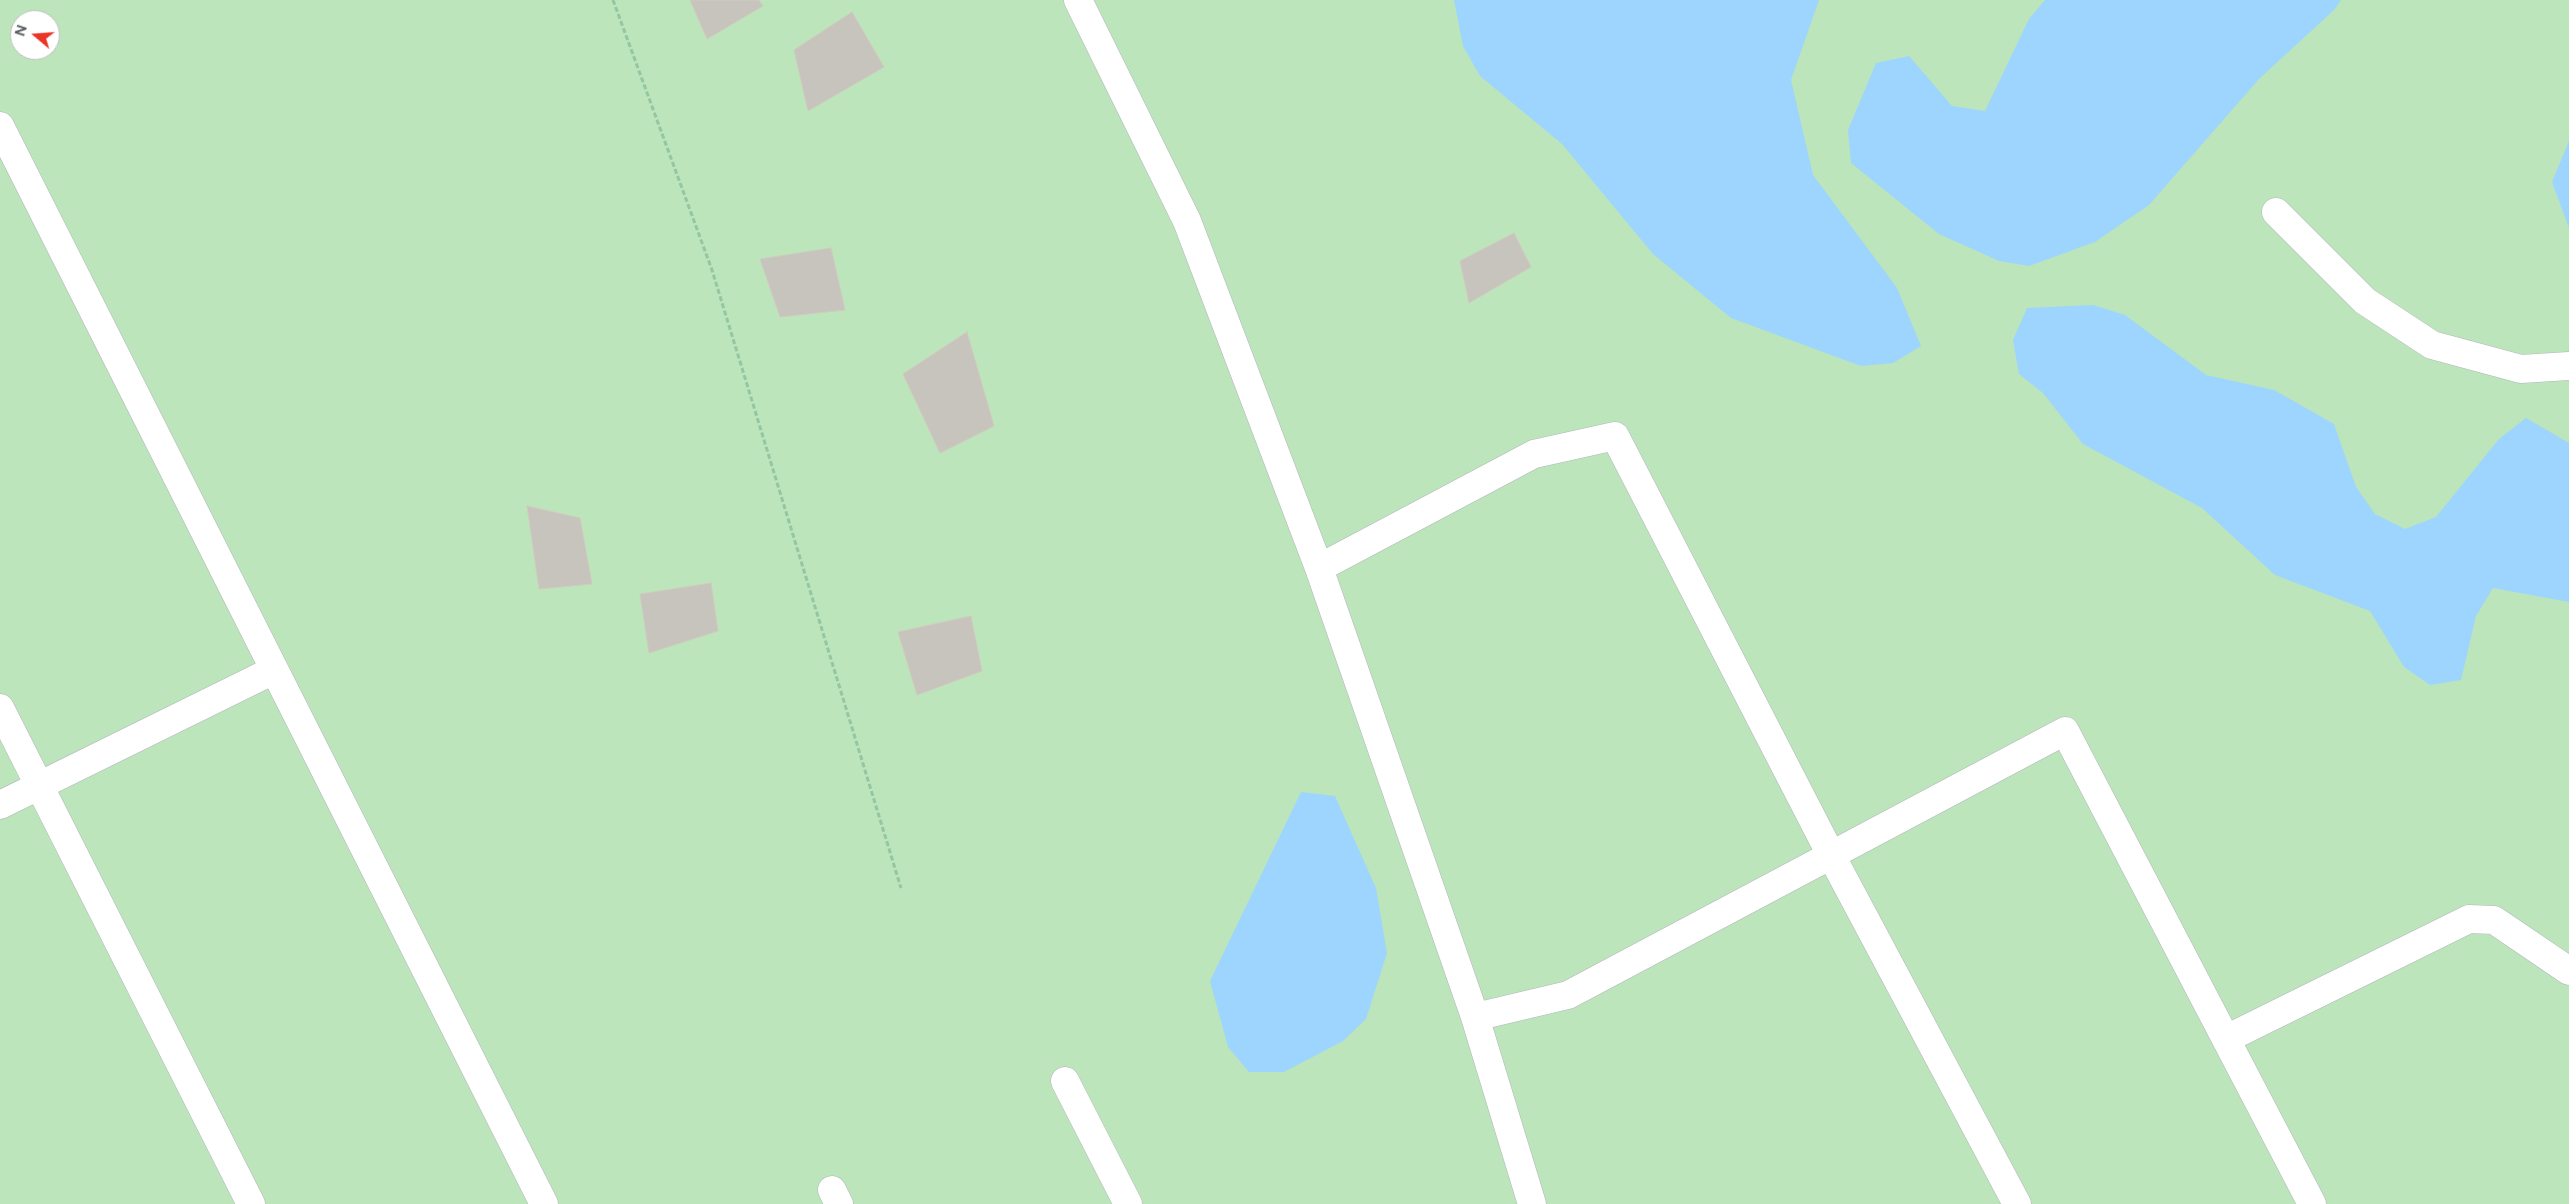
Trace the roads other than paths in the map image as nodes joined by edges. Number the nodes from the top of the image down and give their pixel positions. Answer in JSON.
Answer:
{"nodes":[{"id":1,"x":1078,"y":0,"type":"edge"},
{"id":2,"x":0,"y":126,"type":"edge"},
{"id":3,"x":2276,"y":212,"type":"dead end"},
{"id":4,"x":2569,"y":366,"type":"edge"},
{"id":5,"x":1319,"y":568,"type":"junction"},
{"id":6,"x":274,"y":670,"type":"junction"},
{"id":7,"x":0,"y":708,"type":"edge"},
{"id":8,"x":39,"y":784,"type":"junction"},
{"id":9,"x":0,"y":805,"type":"edge"},
{"id":10,"x":1831,"y":855,"type":"junction"},
{"id":11,"x":2569,"y":971,"type":"edge"},
{"id":12,"x":1475,"y":1016,"type":"junction"},
{"id":13,"x":2226,"y":1040,"type":"junction"},
{"id":14,"x":1065,"y":1080,"type":"dead end"},
{"id":15,"x":251,"y":1204,"type":"edge"},
{"id":16,"x":544,"y":1204,"type":"edge"},
{"id":17,"x":1128,"y":1204,"type":"edge"},
{"id":18,"x":1532,"y":1204,"type":"edge"},
{"id":19,"x":2017,"y":1204,"type":"edge"},
{"id":20,"x":2312,"y":1204,"type":"edge"}],
"edges":[{"from":1,"to":5,"type":"street"},
{"from":2,"to":6,"type":"street"},
{"from":3,"to":4,"type":"street"},
{"from":5,"to":10,"type":"street"},
{"from":5,"to":12,"type":"street"},
{"from":6,"to":8,"type":"street"},
{"from":6,"to":16,"type":"street"},
{"from":7,"to":8,"type":"street"},
{"from":8,"to":9,"type":"street"},
{"from":8,"to":15,"type":"street"},
{"from":10,"to":12,"type":"street"},
{"from":10,"to":13,"type":"street"},
{"from":10,"to":19,"type":"street"},
{"from":11,"to":13,"type":"street"},
{"from":12,"to":18,"type":"street"},
{"from":13,"to":20,"type":"street"},
{"from":14,"to":17,"type":"street"}]}
